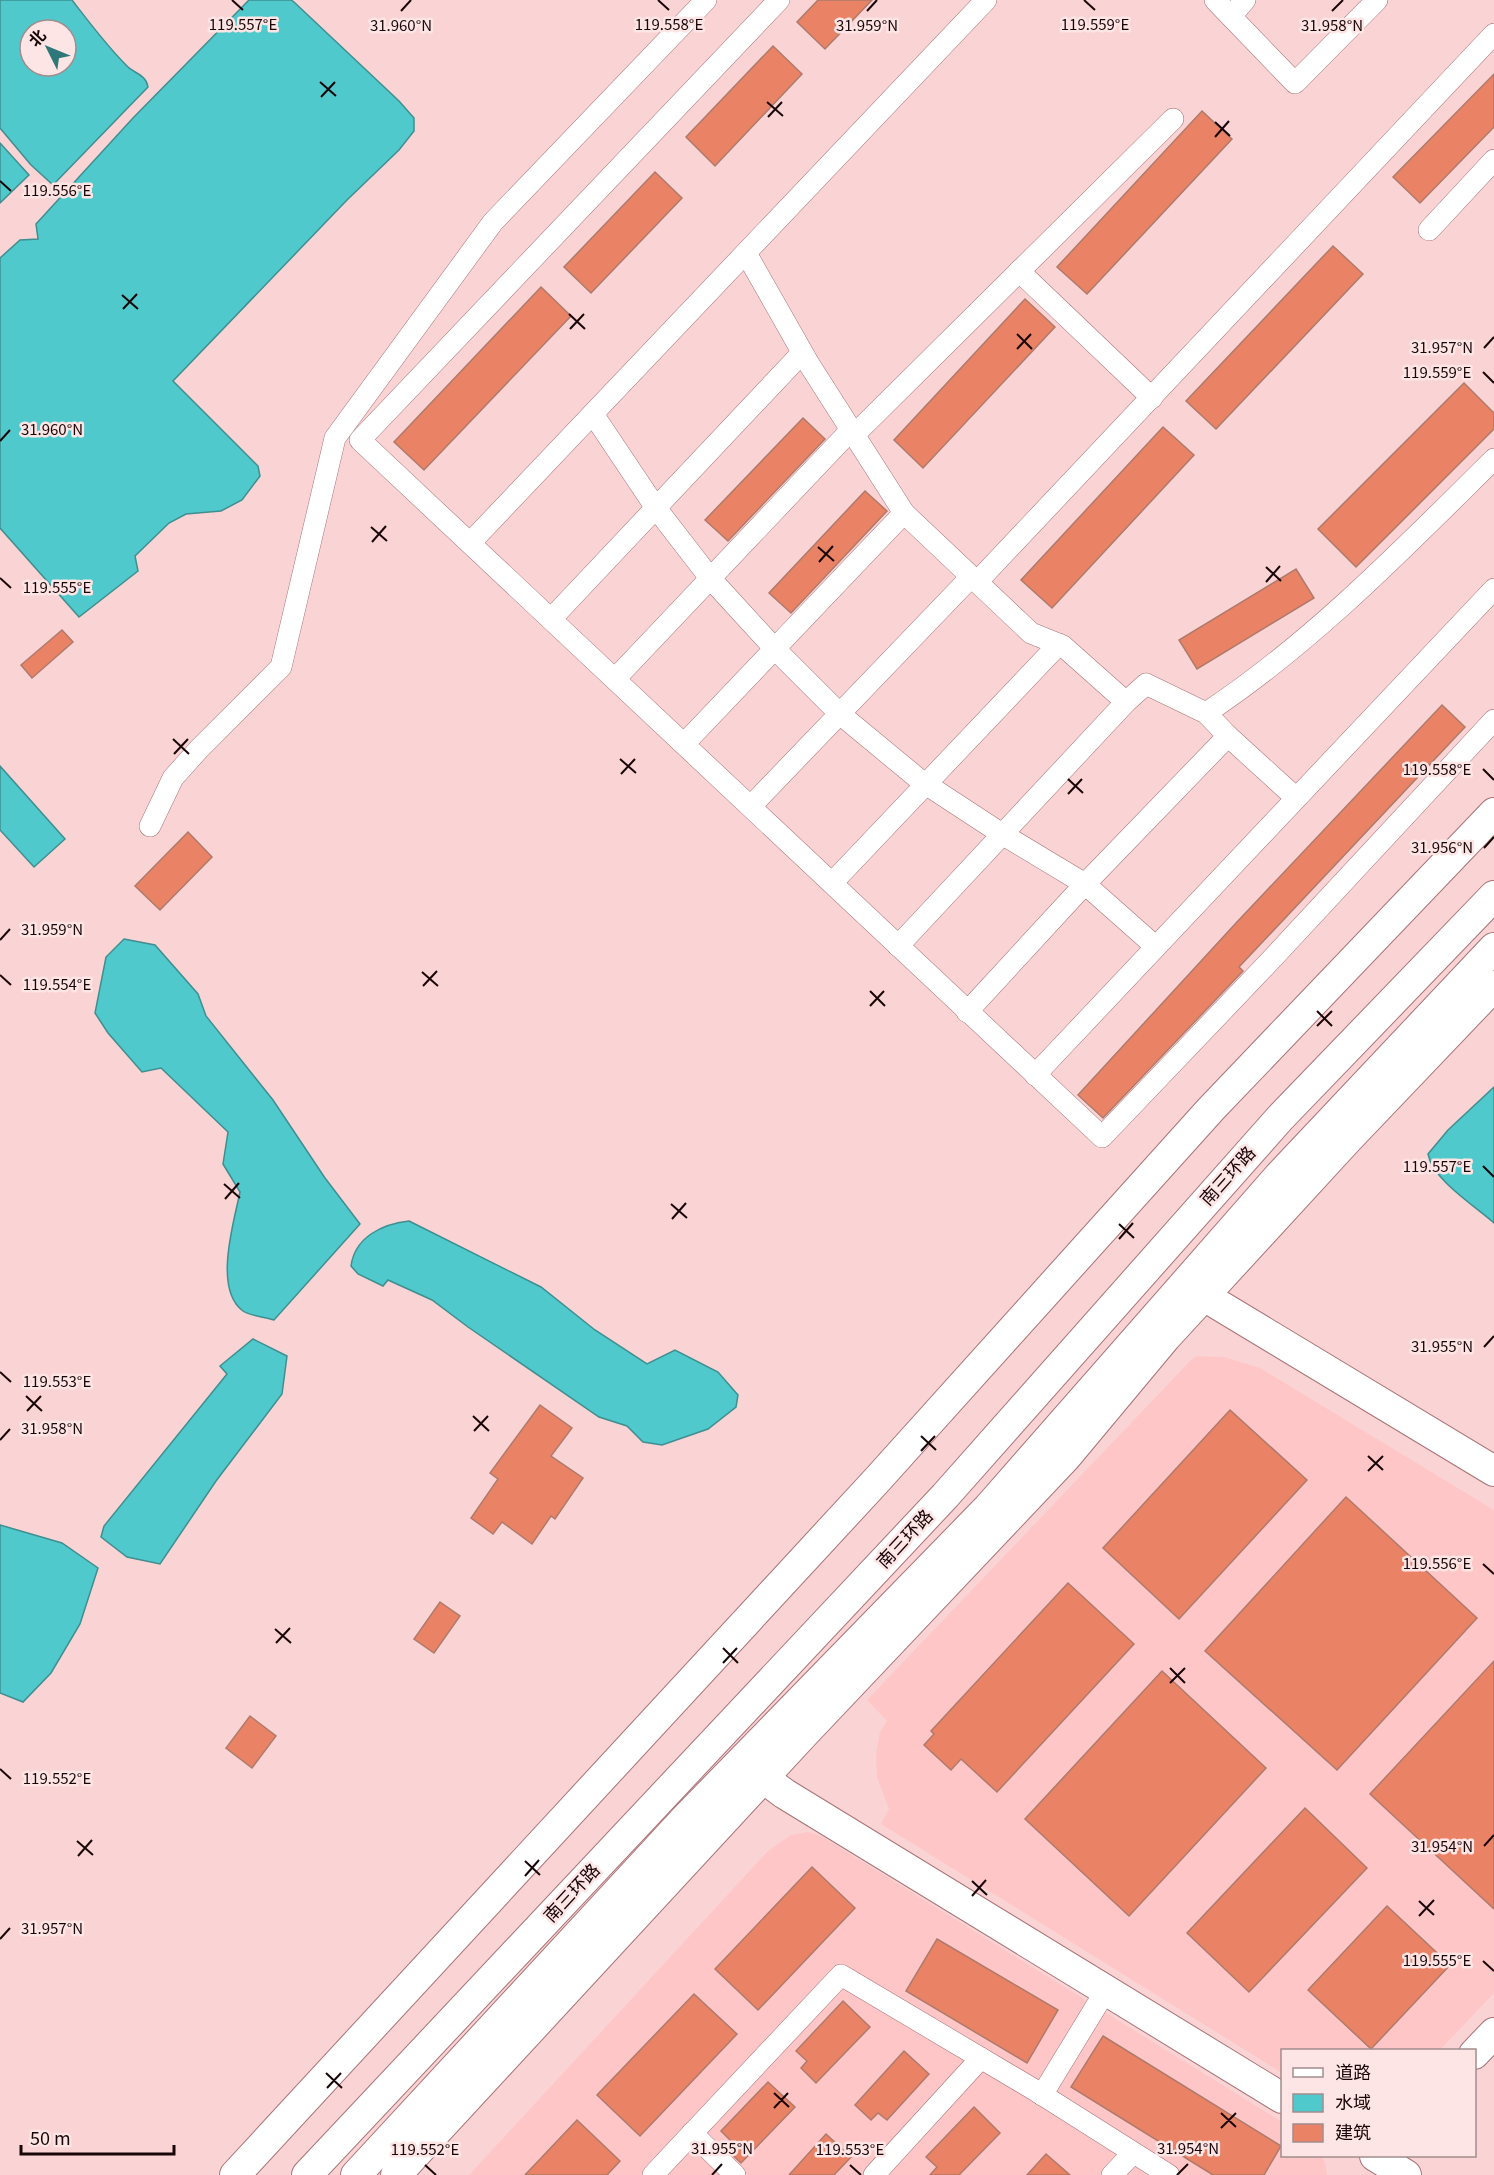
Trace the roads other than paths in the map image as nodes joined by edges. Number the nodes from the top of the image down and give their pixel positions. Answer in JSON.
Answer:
{"nodes":[{"id":1,"x":706,"y":0,"type":"edge"},
{"id":2,"x":779,"y":0,"type":"edge"},
{"id":3,"x":986,"y":0,"type":"edge"},
{"id":4,"x":1215,"y":0,"type":"edge"},
{"id":5,"x":1245,"y":0,"type":"edge"},
{"id":6,"x":1377,"y":0,"type":"edge"},
{"id":7,"x":1231,"y":16,"type":"junction"},
{"id":8,"x":1494,"y":34,"type":"edge"},
{"id":9,"x":1173,"y":118,"type":"dead end"},
{"id":10,"x":1494,"y":160,"type":"edge"},
{"id":11,"x":1429,"y":230,"type":"dead end"},
{"id":12,"x":746,"y":253,"type":"junction"},
{"id":13,"x":1019,"y":271,"type":"junction"},
{"id":14,"x":802,"y":353,"type":"junction"},
{"id":15,"x":1152,"y":398,"type":"junction"},
{"id":16,"x":593,"y":414,"type":"junction"},
{"id":17,"x":851,"y":434,"type":"junction"},
{"id":18,"x":1494,"y":459,"type":"edge"},
{"id":19,"x":656,"y":508,"type":"junction"},
{"id":20,"x":904,"y":513,"type":"junction"},
{"id":21,"x":470,"y":543,"type":"junction"},
{"id":22,"x":710,"y":578,"type":"junction"},
{"id":23,"x":974,"y":579,"type":"junction"},
{"id":24,"x":1494,"y":589,"type":"edge"},
{"id":25,"x":551,"y":619,"type":"junction"},
{"id":26,"x":1059,"y":644,"type":"junction"},
{"id":27,"x":775,"y":649,"type":"junction"},
{"id":28,"x":615,"y":679,"type":"junction"},
{"id":29,"x":1126,"y":702,"type":"junction"},
{"id":30,"x":1206,"y":713,"type":"junction"},
{"id":31,"x":840,"y":714,"type":"junction"},
{"id":32,"x":1494,"y":720,"type":"edge"},
{"id":33,"x":1228,"y":736,"type":"junction"},
{"id":34,"x":684,"y":744,"type":"junction"},
{"id":35,"x":926,"y":784,"type":"junction"},
{"id":36,"x":1296,"y":798,"type":"junction"},
{"id":37,"x":751,"y":806,"type":"junction"},
{"id":38,"x":1494,"y":813,"type":"edge"},
{"id":39,"x":150,"y":826,"type":"dead end"},
{"id":40,"x":1002,"y":834,"type":"junction"},
{"id":41,"x":832,"y":883,"type":"junction"},
{"id":42,"x":1085,"y":884,"type":"junction"},
{"id":43,"x":1494,"y":896,"type":"edge"},
{"id":44,"x":898,"y":946,"type":"junction"},
{"id":45,"x":1155,"y":946,"type":"junction"},
{"id":46,"x":1494,"y":948,"type":"edge"},
{"id":47,"x":1494,"y":986,"type":"edge"},
{"id":48,"x":967,"y":1012,"type":"junction"},
{"id":49,"x":1035,"y":1075,"type":"junction"},
{"id":50,"x":1204,"y":1296,"type":"junction"},
{"id":51,"x":1494,"y":1471,"type":"edge"},
{"id":52,"x":763,"y":1778,"type":"junction"},
{"id":53,"x":1106,"y":1990,"type":"junction"},
{"id":54,"x":1494,"y":2033,"type":"edge"},
{"id":55,"x":1476,"y":2052,"type":"edge"},
{"id":56,"x":981,"y":2058,"type":"junction"},
{"id":57,"x":1042,"y":2095,"type":"junction"},
{"id":58,"x":1281,"y":2097,"type":"edge"},
{"id":59,"x":692,"y":2133,"type":"junction"},
{"id":60,"x":1133,"y":2152,"type":"junction"},
{"id":61,"x":1375,"y":2164,"type":"edge"},
{"id":62,"x":235,"y":2175,"type":"edge"},
{"id":63,"x":308,"y":2175,"type":"edge"},
{"id":64,"x":356,"y":2175,"type":"edge"},
{"id":65,"x":396,"y":2175,"type":"edge"},
{"id":66,"x":653,"y":2175,"type":"edge"},
{"id":67,"x":735,"y":2175,"type":"edge"},
{"id":68,"x":874,"y":2175,"type":"edge"},
{"id":69,"x":1112,"y":2175,"type":"edge"},
{"id":70,"x":1169,"y":2175,"type":"edge"},
{"id":71,"x":1406,"y":2175,"type":"edge"}],
"edges":[{"from":1,"to":39,"type":"street"},
{"from":2,"to":21,"type":"street"},
{"from":3,"to":12,"type":"street"},
{"from":4,"to":7,"type":"street"},
{"from":5,"to":7,"type":"street"},
{"from":6,"to":7,"type":"street"},
{"from":8,"to":15,"type":"street"},
{"from":9,"to":13,"type":"street"},
{"from":10,"to":11,"type":"street"},
{"from":12,"to":14,"type":"street"},
{"from":12,"to":16,"type":"street"},
{"from":13,"to":15,"type":"street"},
{"from":13,"to":17,"type":"street"},
{"from":14,"to":17,"type":"street"},
{"from":14,"to":19,"type":"street"},
{"from":15,"to":23,"type":"street"},
{"from":16,"to":19,"type":"street"},
{"from":16,"to":21,"type":"street"},
{"from":17,"to":20,"type":"street"},
{"from":17,"to":22,"type":"street"},
{"from":18,"to":30,"type":"street"},
{"from":19,"to":22,"type":"street"},
{"from":19,"to":25,"type":"street"},
{"from":20,"to":23,"type":"street"},
{"from":20,"to":27,"type":"street"},
{"from":21,"to":25,"type":"street"},
{"from":22,"to":27,"type":"street"},
{"from":22,"to":28,"type":"street"},
{"from":23,"to":26,"type":"street"},
{"from":23,"to":31,"type":"street"},
{"from":24,"to":36,"type":"street"},
{"from":25,"to":28,"type":"street"},
{"from":26,"to":29,"type":"street"},
{"from":26,"to":35,"type":"street"},
{"from":27,"to":31,"type":"street"},
{"from":27,"to":34,"type":"street"},
{"from":28,"to":34,"type":"street"},
{"from":29,"to":30,"type":"street"},
{"from":29,"to":40,"type":"street"},
{"from":30,"to":33,"type":"street"},
{"from":31,"to":35,"type":"street"},
{"from":31,"to":37,"type":"street"},
{"from":32,"to":49,"type":"street"},
{"from":33,"to":36,"type":"street"},
{"from":33,"to":42,"type":"street"},
{"from":34,"to":37,"type":"street"},
{"from":35,"to":40,"type":"street"},
{"from":35,"to":41,"type":"street"},
{"from":36,"to":45,"type":"street"},
{"from":37,"to":41,"type":"street"},
{"from":38,"to":62,"type":"street"},
{"from":40,"to":42,"type":"street"},
{"from":40,"to":44,"type":"street"},
{"from":41,"to":44,"type":"street"},
{"from":42,"to":45,"type":"street"},
{"from":42,"to":48,"type":"street"},
{"from":43,"to":63,"type":"street","name":"南三环路"},
{"from":44,"to":48,"type":"street"},
{"from":45,"to":49,"type":"street"},
{"from":46,"to":64,"type":"street","name":"南三环路"},
{"from":47,"to":50,"type":"street"},
{"from":48,"to":49,"type":"street"},
{"from":50,"to":51,"type":"street"},
{"from":50,"to":52,"type":"street"},
{"from":52,"to":53,"type":"street"},
{"from":52,"to":65,"type":"street"},
{"from":53,"to":57,"type":"street"},
{"from":53,"to":58,"type":"street"},
{"from":54,"to":55,"type":"street"},
{"from":56,"to":57,"type":"street"},
{"from":56,"to":59,"type":"street"},
{"from":56,"to":68,"type":"street"},
{"from":57,"to":60,"type":"street"},
{"from":59,"to":66,"type":"street"},
{"from":59,"to":67,"type":"street"},
{"from":60,"to":69,"type":"street"},
{"from":60,"to":70,"type":"street"},
{"from":61,"to":71,"type":"street"}]}
